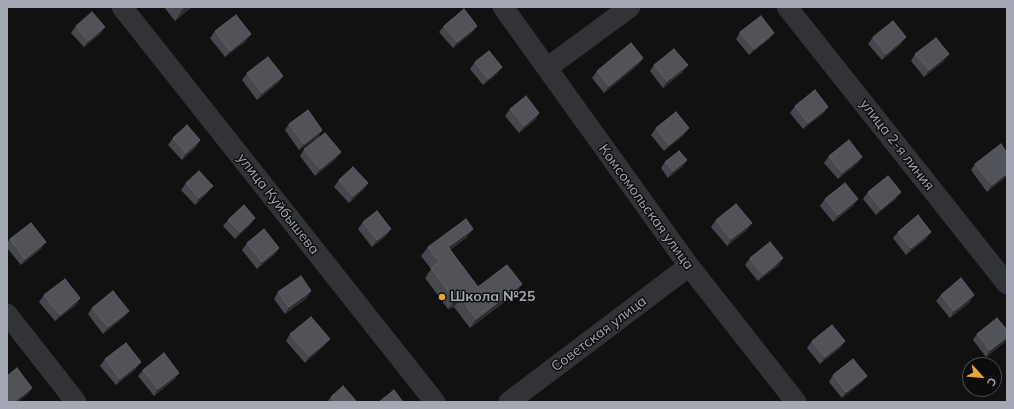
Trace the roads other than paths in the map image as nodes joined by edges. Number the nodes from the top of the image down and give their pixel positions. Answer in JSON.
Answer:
{"nodes":[{"id":1,"x":122,"y":7,"type":"edge"},
{"id":2,"x":503,"y":7,"type":"edge"},
{"id":3,"x":630,"y":7,"type":"edge"},
{"id":4,"x":787,"y":7,"type":"edge"},
{"id":5,"x":547,"y":68,"type":"junction"},
{"id":6,"x":688,"y":266,"type":"junction"},
{"id":7,"x":1007,"y":284,"type":"edge"},
{"id":8,"x":7,"y":314,"type":"edge"},
{"id":9,"x":76,"y":402,"type":"edge"},
{"id":10,"x":435,"y":402,"type":"edge"},
{"id":11,"x":509,"y":402,"type":"edge"},
{"id":12,"x":796,"y":402,"type":"edge"}],
"edges":[{"from":1,"to":10,"type":"street","name":"улица Куйбышева"},
{"from":2,"to":5,"type":"street","name":"Комсомольская улица"},
{"from":3,"to":5,"type":"street"},
{"from":4,"to":7,"type":"street","name":"улица 2-я линия"},
{"from":5,"to":6,"type":"street","name":"Комсомольская улица"},
{"from":6,"to":11,"type":"street","name":"Советская улица"},
{"from":6,"to":12,"type":"street","name":"Комсомольская улица"},
{"from":8,"to":9,"type":"street"}]}
